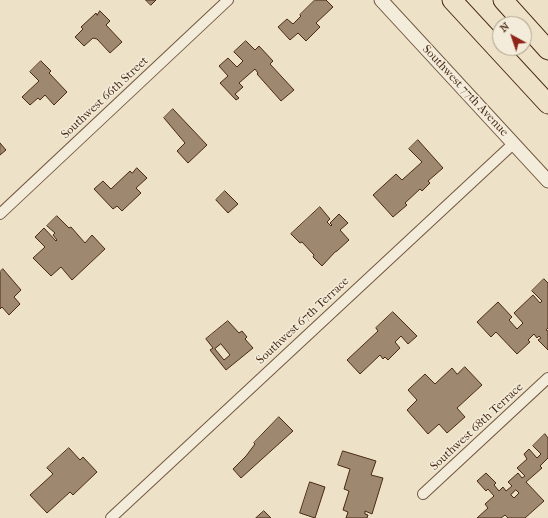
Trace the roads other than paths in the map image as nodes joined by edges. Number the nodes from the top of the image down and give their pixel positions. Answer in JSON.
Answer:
{"nodes":[{"id":1,"x":228,"y":0,"type":"edge"},
{"id":2,"x":381,"y":0,"type":"edge"},
{"id":3,"x":452,"y":0,"type":"edge"},
{"id":4,"x":503,"y":0,"type":"edge"},
{"id":5,"x":548,"y":50,"type":"edge"},
{"id":6,"x":548,"y":104,"type":"edge"},
{"id":7,"x":513,"y":144,"type":"junction"},
{"id":8,"x":548,"y":181,"type":"edge"},
{"id":9,"x":0,"y":214,"type":"edge"},
{"id":10,"x":548,"y":378,"type":"edge"},
{"id":11,"x":423,"y":494,"type":"dead end"},
{"id":12,"x":111,"y":518,"type":"edge"}],
"edges":[{"from":1,"to":9,"type":"street","name":"Southwest 66th Street"},
{"from":2,"to":7,"type":"street","name":"Southwest 77th Avenue"},
{"from":3,"to":6,"type":"highway"},
{"from":4,"to":5,"type":"highway"},
{"from":7,"to":8,"type":"street","name":"Southwest 77th Avenue"},
{"from":7,"to":12,"type":"street","name":"Southwest 67th Terrace"},
{"from":10,"to":11,"type":"street","name":"Southwest 68th Terrace"}]}
